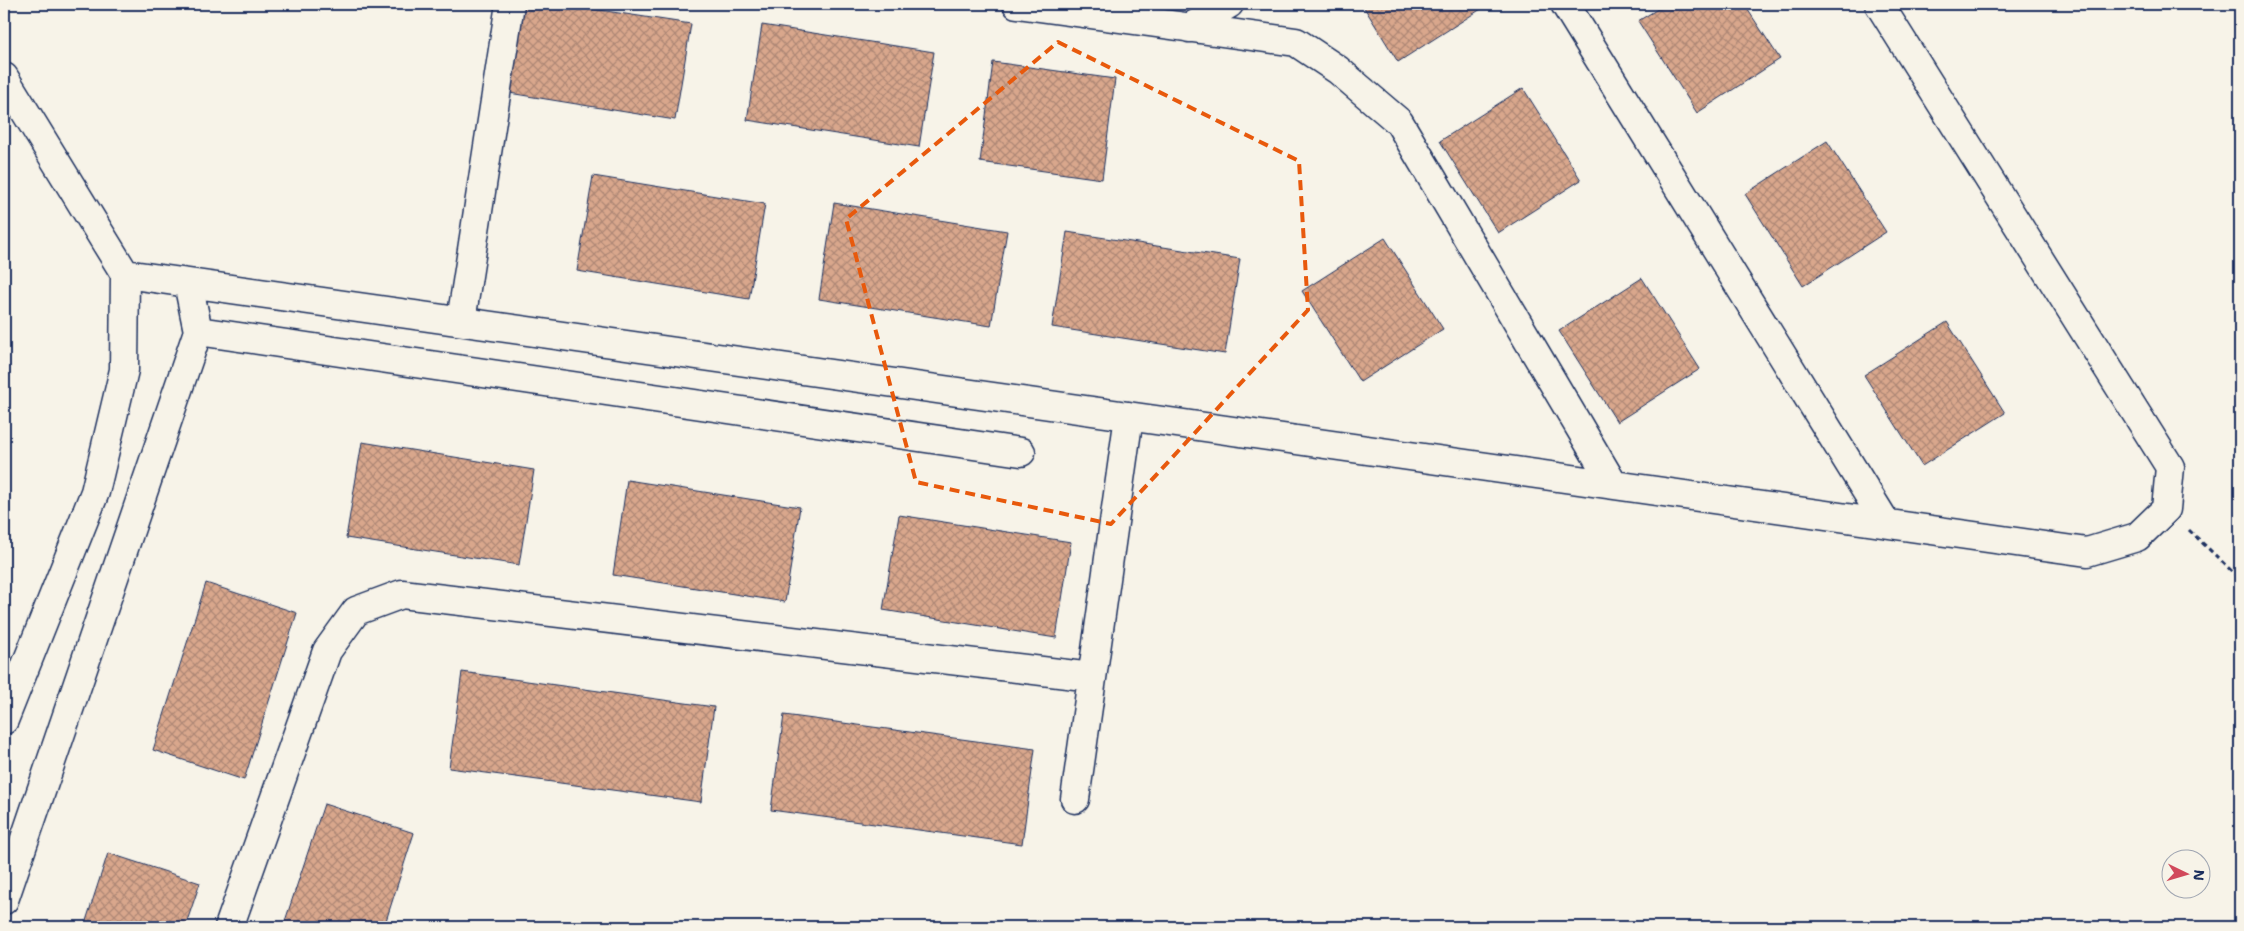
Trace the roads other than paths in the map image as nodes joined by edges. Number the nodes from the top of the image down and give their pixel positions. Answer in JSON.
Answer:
{"nodes":[{"id":1,"x":510,"y":4,"type":"edge"},
{"id":2,"x":1017,"y":4,"type":"edge"},
{"id":3,"x":1228,"y":4,"type":"edge"},
{"id":4,"x":1564,"y":4,"type":"edge"},
{"id":5,"x":1879,"y":4,"type":"edge"},
{"id":6,"x":1189,"y":28,"type":"junction"},
{"id":7,"x":4,"y":77,"type":"edge"},
{"id":8,"x":125,"y":274,"type":"junction"},
{"id":9,"x":188,"y":283,"type":"junction"},
{"id":10,"x":461,"y":321,"type":"junction"},
{"id":11,"x":198,"y":331,"type":"junction"},
{"id":12,"x":1129,"y":416,"type":"junction"},
{"id":13,"x":1021,"y":452,"type":"dead end"},
{"id":14,"x":1613,"y":484,"type":"junction"},
{"id":15,"x":1886,"y":523,"type":"junction"},
{"id":16,"x":1092,"y":677,"type":"junction"},
{"id":17,"x":4,"y":720,"type":"edge"},
{"id":18,"x":1075,"y":799,"type":"dead end"},
{"id":19,"x":4,"y":900,"type":"edge"},
{"id":20,"x":229,"y":927,"type":"edge"}],
"edges":[{"from":1,"to":10,"type":"street"},
{"from":2,"to":6,"type":"street"},
{"from":3,"to":6,"type":"street"},
{"from":4,"to":15,"type":"street"},
{"from":5,"to":15,"type":"street"},
{"from":6,"to":14,"type":"street"},
{"from":7,"to":8,"type":"street"},
{"from":8,"to":9,"type":"street"},
{"from":8,"to":17,"type":"street"},
{"from":9,"to":10,"type":"street"},
{"from":9,"to":11,"type":"street"},
{"from":10,"to":12,"type":"street"},
{"from":11,"to":13,"type":"street"},
{"from":11,"to":19,"type":"street"},
{"from":12,"to":14,"type":"street"},
{"from":12,"to":16,"type":"street"},
{"from":14,"to":15,"type":"street"},
{"from":16,"to":18,"type":"street"},
{"from":16,"to":20,"type":"street"}]}
